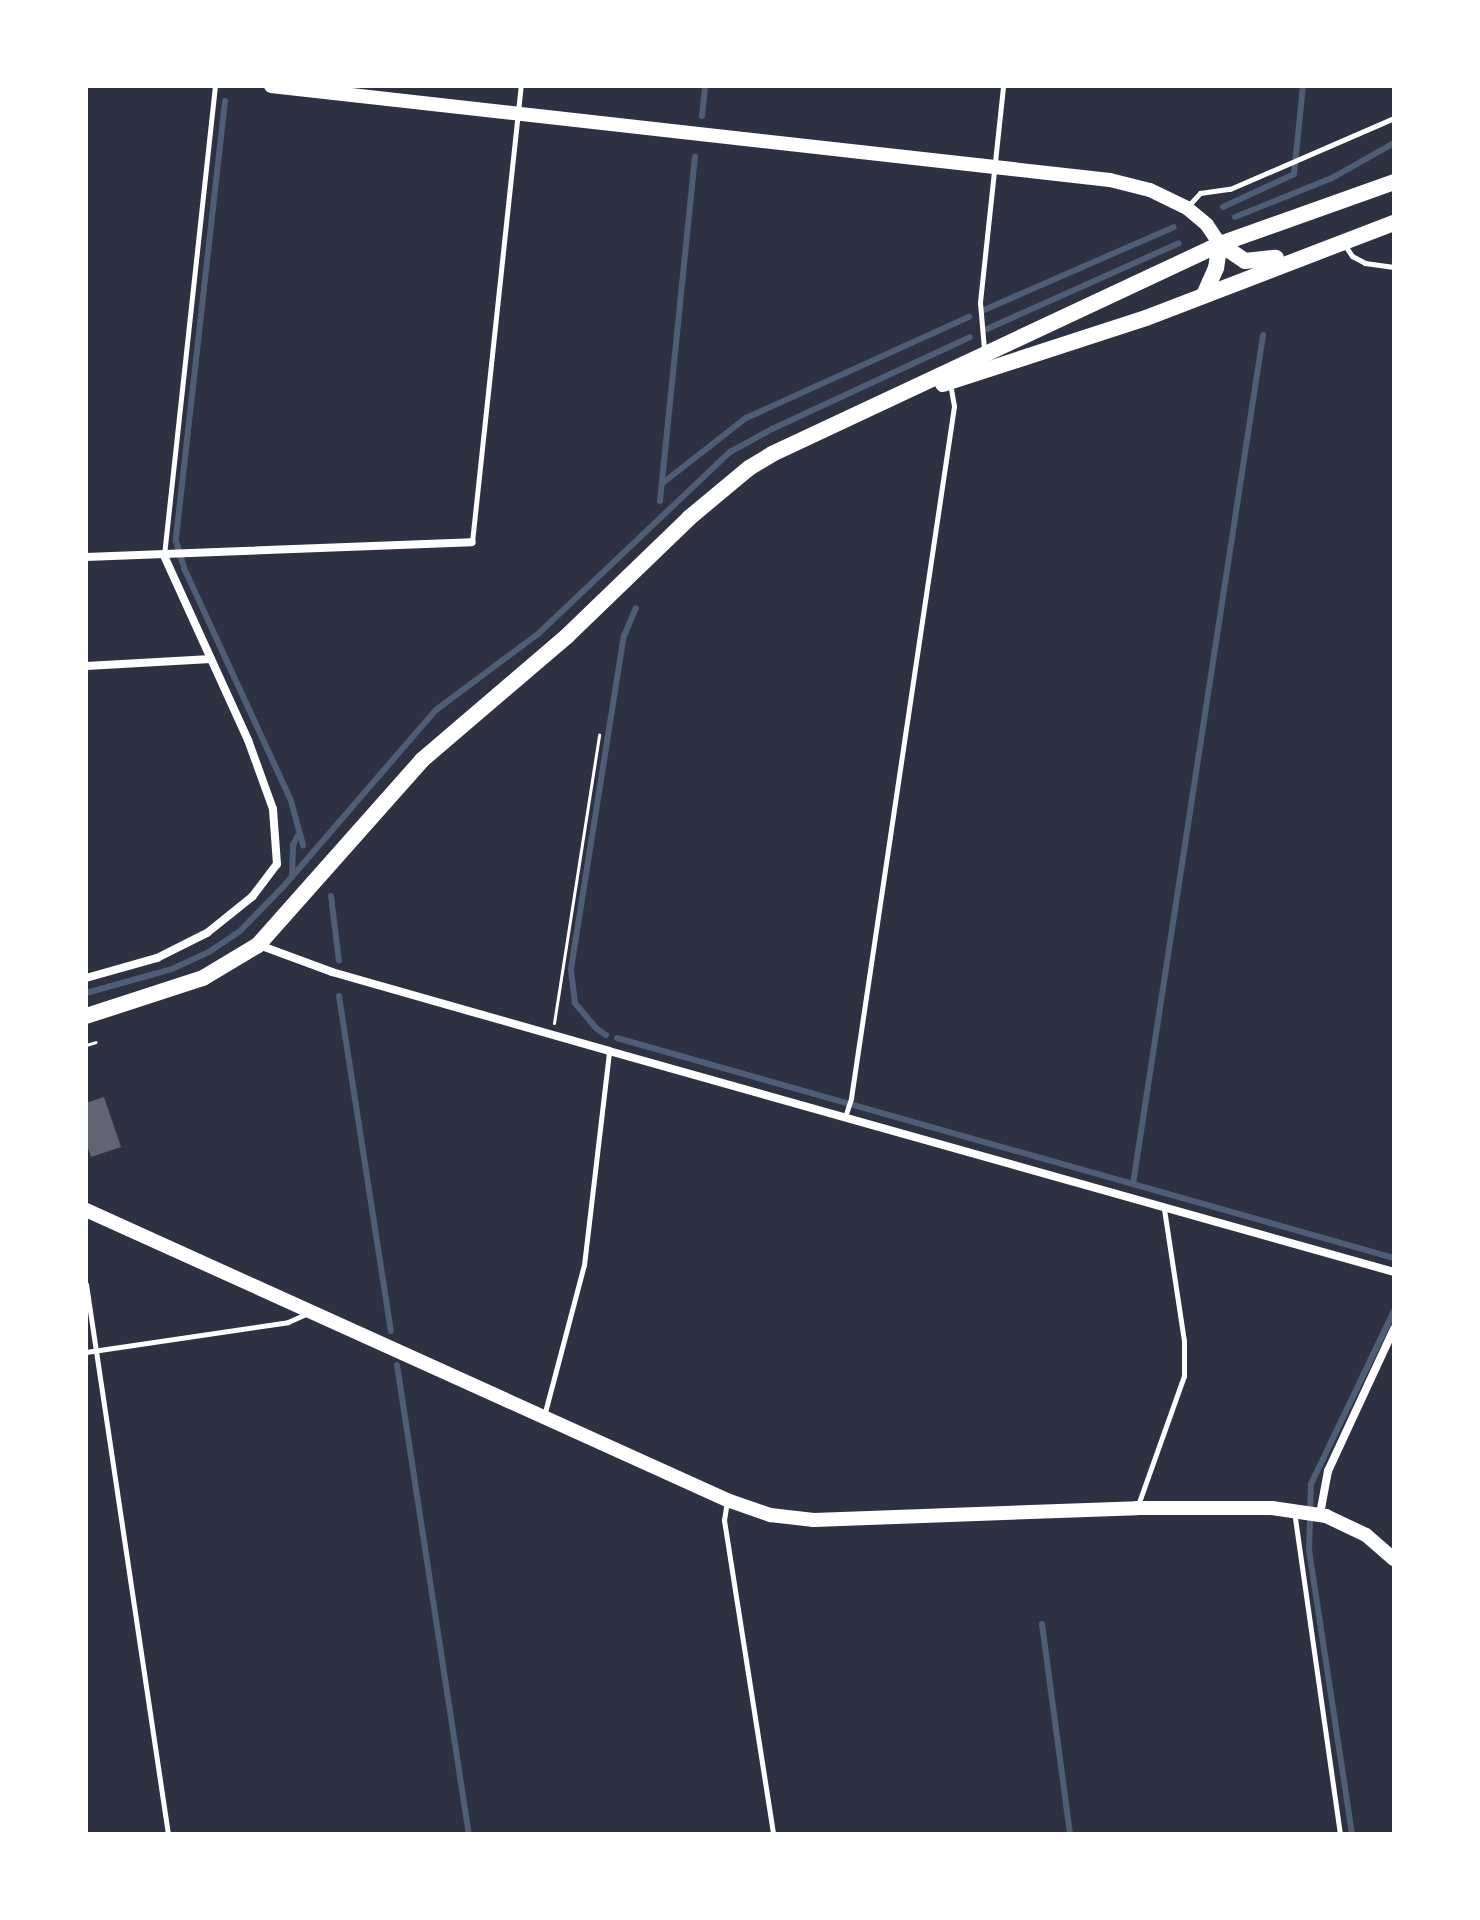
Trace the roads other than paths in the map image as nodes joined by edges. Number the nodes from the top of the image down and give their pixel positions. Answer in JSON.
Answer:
{"nodes":[{"id":1,"x":215,"y":86,"type":"edge"},
{"id":2,"x":271,"y":86,"type":"edge"},
{"id":3,"x":521,"y":86,"type":"edge"},
{"id":4,"x":1003,"y":86,"type":"edge"},
{"id":5,"x":518,"y":114,"type":"junction"},
{"id":6,"x":1394,"y":118,"type":"edge"},
{"id":7,"x":993,"y":168,"type":"junction"},
{"id":8,"x":1394,"y":182,"type":"edge"},
{"id":9,"x":1187,"y":208,"type":"junction"},
{"id":10,"x":1394,"y":223,"type":"edge"},
{"id":11,"x":1341,"y":241,"type":"junction"},
{"id":12,"x":1220,"y":244,"type":"junction"},
{"id":13,"x":1394,"y":267,"type":"edge"},
{"id":14,"x":1204,"y":295,"type":"junction"},
{"id":15,"x":986,"y":354,"type":"junction"},
{"id":16,"x":949,"y":382,"type":"junction"},
{"id":17,"x":884,"y":402,"type":"junction"},
{"id":18,"x":472,"y":542,"type":"joint"},
{"id":19,"x":164,"y":556,"type":"junction"},
{"id":20,"x":86,"y":557,"type":"edge"},
{"id":21,"x":211,"y":659,"type":"junction"},
{"id":22,"x":86,"y":666,"type":"edge"},
{"id":23,"x":258,"y":945,"type":"junction"},
{"id":24,"x":86,"y":978,"type":"edge"},
{"id":25,"x":86,"y":1016,"type":"edge"},
{"id":26,"x":609,"y":1051,"type":"junction"},
{"id":27,"x":845,"y":1117,"type":"junction"},
{"id":28,"x":1163,"y":1207,"type":"junction"},
{"id":29,"x":86,"y":1210,"type":"edge"},
{"id":30,"x":1394,"y":1272,"type":"edge"},
{"id":31,"x":86,"y":1284,"type":"edge"},
{"id":32,"x":312,"y":1311,"type":"junction"},
{"id":33,"x":1394,"y":1329,"type":"edge"},
{"id":34,"x":94,"y":1351,"type":"junction"},
{"id":35,"x":86,"y":1352,"type":"edge"},
{"id":36,"x":544,"y":1417,"type":"junction"},
{"id":37,"x":727,"y":1500,"type":"junction"},
{"id":38,"x":1137,"y":1508,"type":"junction"},
{"id":39,"x":1294,"y":1510,"type":"junction"},
{"id":40,"x":1320,"y":1514,"type":"junction"},
{"id":41,"x":1394,"y":1559,"type":"edge"},
{"id":42,"x":168,"y":1834,"type":"edge"},
{"id":43,"x":773,"y":1834,"type":"edge"},
{"id":44,"x":1340,"y":1834,"type":"edge"}],
"edges":[{"from":1,"to":19,"type":"lane"},
{"from":2,"to":5,"type":"street"},
{"from":3,"to":5,"type":"lane"},
{"from":4,"to":7,"type":"lane"},
{"from":5,"to":7,"type":"street"},
{"from":5,"to":18,"type":"lane"},
{"from":6,"to":9,"type":"lane"},
{"from":7,"to":9,"type":"street"},
{"from":7,"to":15,"type":"lane"},
{"from":8,"to":12,"type":"main road"},
{"from":9,"to":12,"type":"street"},
{"from":10,"to":11,"type":"main road"},
{"from":11,"to":12,"type":"main road"},
{"from":11,"to":13,"type":"lane"},
{"from":11,"to":14,"type":"main road"},
{"from":12,"to":14,"type":"main road"},
{"from":12,"to":15,"type":"main road"},
{"from":14,"to":16,"type":"main road"},
{"from":15,"to":17,"type":"main road"},
{"from":16,"to":17,"type":"main road"},
{"from":16,"to":27,"type":"lane"},
{"from":17,"to":23,"type":"main road"},
{"from":18,"to":19,"type":"street"},
{"from":19,"to":20,"type":"street"},
{"from":19,"to":21,"type":"street"},
{"from":21,"to":22,"type":"street"},
{"from":21,"to":24,"type":"street"},
{"from":23,"to":25,"type":"main road"},
{"from":23,"to":26,"type":"street"},
{"from":26,"to":27,"type":"street"},
{"from":26,"to":36,"type":"lane"},
{"from":27,"to":28,"type":"street"},
{"from":28,"to":30,"type":"street"},
{"from":28,"to":38,"type":"lane"},
{"from":29,"to":32,"type":"street"},
{"from":31,"to":34,"type":"lane"},
{"from":32,"to":34,"type":"lane"},
{"from":32,"to":36,"type":"street"},
{"from":33,"to":40,"type":"street"},
{"from":34,"to":35,"type":"lane"},
{"from":34,"to":42,"type":"lane"},
{"from":36,"to":37,"type":"street"},
{"from":37,"to":38,"type":"street"},
{"from":37,"to":43,"type":"lane"},
{"from":38,"to":39,"type":"street"},
{"from":39,"to":40,"type":"street"},
{"from":39,"to":44,"type":"lane"},
{"from":40,"to":41,"type":"street"}]}
